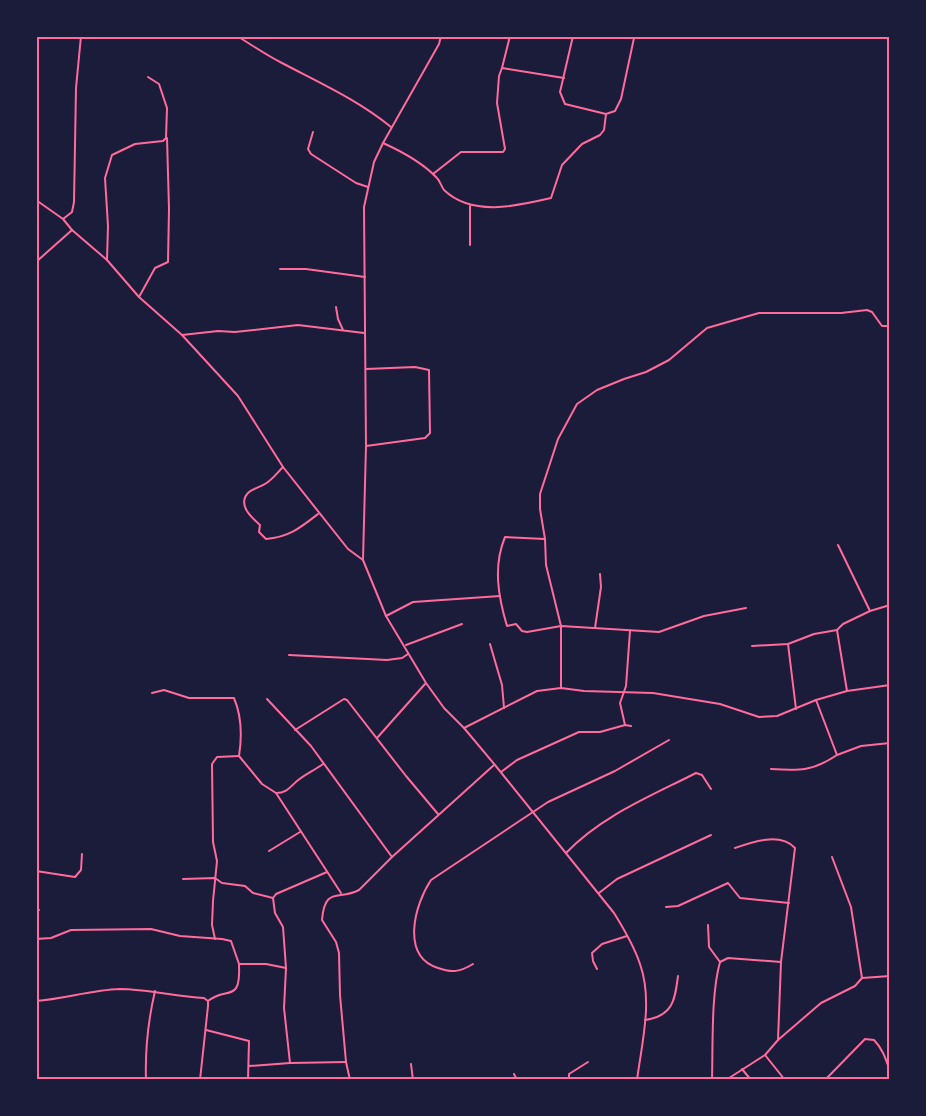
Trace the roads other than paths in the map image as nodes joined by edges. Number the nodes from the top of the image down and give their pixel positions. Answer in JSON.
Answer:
{"nodes":[{"id":1,"x":81,"y":36,"type":"edge"},
{"id":2,"x":237,"y":36,"type":"edge"},
{"id":3,"x":441,"y":36,"type":"edge"},
{"id":4,"x":510,"y":36,"type":"edge"},
{"id":5,"x":573,"y":36,"type":"edge"},
{"id":6,"x":634,"y":38,"type":"dead end"},
{"id":7,"x":502,"y":68,"type":"junction"},
{"id":8,"x":148,"y":77,"type":"dead end"},
{"id":9,"x":564,"y":78,"type":"junction"},
{"id":10,"x":606,"y":114,"type":"junction"},
{"id":11,"x":391,"y":127,"type":"junction"},
{"id":12,"x":313,"y":132,"type":"dead end"},
{"id":13,"x":166,"y":138,"type":"junction"},
{"id":14,"x":383,"y":142,"type":"junction"},
{"id":15,"x":433,"y":174,"type":"junction"},
{"id":16,"x":368,"y":187,"type":"junction"},
{"id":17,"x":36,"y":200,"type":"edge"},
{"id":18,"x":470,"y":205,"type":"junction"},
{"id":19,"x":63,"y":219,"type":"junction"},
{"id":20,"x":72,"y":230,"type":"junction"},
{"id":21,"x":470,"y":245,"type":"dead end"},
{"id":22,"x":107,"y":260,"type":"junction"},
{"id":23,"x":36,"y":261,"type":"edge"},
{"id":24,"x":280,"y":269,"type":"dead end"},
{"id":25,"x":365,"y":277,"type":"junction"},
{"id":26,"x":139,"y":297,"type":"junction"},
{"id":27,"x":336,"y":307,"type":"dead end"},
{"id":28,"x":890,"y":326,"type":"edge"},
{"id":29,"x":343,"y":330,"type":"junction"},
{"id":30,"x":365,"y":333,"type":"junction"},
{"id":31,"x":182,"y":335,"type":"junction"},
{"id":32,"x":366,"y":369,"type":"junction"},
{"id":33,"x":366,"y":446,"type":"junction"},
{"id":34,"x":283,"y":467,"type":"junction"},
{"id":35,"x":319,"y":513,"type":"junction"},
{"id":36,"x":545,"y":538,"type":"junction"},
{"id":37,"x":838,"y":545,"type":"dead end"},
{"id":38,"x":363,"y":560,"type":"junction"},
{"id":39,"x":600,"y":574,"type":"dead end"},
{"id":40,"x":500,"y":596,"type":"junction"},
{"id":41,"x":890,"y":605,"type":"edge"},
{"id":42,"x":746,"y":608,"type":"dead end"},
{"id":43,"x":870,"y":611,"type":"junction"},
{"id":44,"x":386,"y":616,"type":"junction"},
{"id":45,"x":462,"y":624,"type":"dead end"},
{"id":46,"x":561,"y":626,"type":"junction"},
{"id":47,"x":595,"y":628,"type":"junction"},
{"id":48,"x":837,"y":630,"type":"junction"},
{"id":49,"x":630,"y":631,"type":"junction"},
{"id":50,"x":490,"y":644,"type":"dead end"},
{"id":51,"x":788,"y":644,"type":"junction"},
{"id":52,"x":404,"y":645,"type":"junction"},
{"id":53,"x":752,"y":646,"type":"dead end"},
{"id":54,"x":408,"y":654,"type":"junction"},
{"id":55,"x":289,"y":655,"type":"dead end"},
{"id":56,"x":426,"y":683,"type":"junction"},
{"id":57,"x":890,"y":685,"type":"edge"},
{"id":58,"x":561,"y":688,"type":"junction"},
{"id":59,"x":847,"y":692,"type":"junction"},
{"id":60,"x":152,"y":693,"type":"dead end"},
{"id":61,"x":623,"y":693,"type":"junction"},
{"id":62,"x":267,"y":699,"type":"dead end"},
{"id":63,"x":816,"y":700,"type":"junction"},
{"id":64,"x":504,"y":708,"type":"junction"},
{"id":65,"x":796,"y":709,"type":"junction"},
{"id":66,"x":625,"y":725,"type":"junction"},
{"id":67,"x":631,"y":726,"type":"dead end"},
{"id":68,"x":464,"y":728,"type":"junction"},
{"id":69,"x":295,"y":730,"type":"junction"},
{"id":70,"x":377,"y":738,"type":"junction"},
{"id":71,"x":669,"y":740,"type":"dead end"},
{"id":72,"x":890,"y":743,"type":"edge"},
{"id":73,"x":837,"y":755,"type":"junction"},
{"id":74,"x":239,"y":756,"type":"junction"},
{"id":75,"x":323,"y":764,"type":"junction"},
{"id":76,"x":495,"y":765,"type":"junction"},
{"id":77,"x":771,"y":769,"type":"dead end"},
{"id":78,"x":501,"y":772,"type":"junction"},
{"id":79,"x":711,"y":789,"type":"dead end"},
{"id":80,"x":276,"y":793,"type":"junction"},
{"id":81,"x":534,"y":813,"type":"junction"},
{"id":82,"x":438,"y":814,"type":"junction"},
{"id":83,"x":300,"y":831,"type":"junction"},
{"id":84,"x":711,"y":835,"type":"dead end"},
{"id":85,"x":735,"y":848,"type":"dead end"},
{"id":86,"x":269,"y":851,"type":"dead end"},
{"id":87,"x":82,"y":854,"type":"dead end"},
{"id":88,"x":566,"y":854,"type":"junction"},
{"id":89,"x":392,"y":857,"type":"junction"},
{"id":90,"x":832,"y":857,"type":"dead end"},
{"id":91,"x":36,"y":871,"type":"edge"},
{"id":92,"x":327,"y":872,"type":"junction"},
{"id":93,"x":215,"y":878,"type":"junction"},
{"id":94,"x":183,"y":879,"type":"dead end"},
{"id":95,"x":342,"y":893,"type":"junction"},
{"id":96,"x":599,"y":893,"type":"junction"},
{"id":97,"x":273,"y":898,"type":"junction"},
{"id":98,"x":789,"y":903,"type":"junction"},
{"id":99,"x":666,"y":907,"type":"dead end"},
{"id":100,"x":708,"y":925,"type":"dead end"},
{"id":101,"x":627,"y":936,"type":"junction"},
{"id":102,"x":36,"y":939,"type":"edge"},
{"id":103,"x":215,"y":939,"type":"junction"},
{"id":104,"x":720,"y":962,"type":"junction"},
{"id":105,"x":781,"y":962,"type":"junction"},
{"id":106,"x":238,"y":964,"type":"junction"},
{"id":107,"x":473,"y":964,"type":"dead end"},
{"id":108,"x":286,"y":968,"type":"junction"},
{"id":109,"x":597,"y":969,"type":"dead end"},
{"id":110,"x":678,"y":976,"type":"dead end"},
{"id":111,"x":890,"y":976,"type":"edge"},
{"id":112,"x":862,"y":978,"type":"junction"},
{"id":113,"x":155,"y":991,"type":"junction"},
{"id":114,"x":36,"y":1001,"type":"edge"},
{"id":115,"x":208,"y":1001,"type":"junction"},
{"id":116,"x":645,"y":1020,"type":"junction"},
{"id":117,"x":205,"y":1030,"type":"junction"},
{"id":118,"x":778,"y":1040,"type":"junction"},
{"id":119,"x":765,"y":1055,"type":"junction"},
{"id":120,"x":346,"y":1062,"type":"junction"},
{"id":121,"x":588,"y":1062,"type":"dead end"},
{"id":122,"x":290,"y":1063,"type":"junction"},
{"id":123,"x":411,"y":1064,"type":"dead end"},
{"id":124,"x":249,"y":1066,"type":"junction"},
{"id":125,"x":742,"y":1069,"type":"junction"},
{"id":126,"x":890,"y":1071,"type":"edge"},
{"id":127,"x":514,"y":1074,"type":"dead end"},
{"id":128,"x":146,"y":1080,"type":"edge"},
{"id":129,"x":200,"y":1080,"type":"edge"},
{"id":130,"x":248,"y":1080,"type":"edge"},
{"id":131,"x":350,"y":1080,"type":"edge"},
{"id":132,"x":413,"y":1080,"type":"edge"},
{"id":133,"x":517,"y":1080,"type":"edge"},
{"id":134,"x":569,"y":1080,"type":"edge"},
{"id":135,"x":637,"y":1080,"type":"edge"},
{"id":136,"x":712,"y":1080,"type":"edge"},
{"id":137,"x":726,"y":1080,"type":"edge"},
{"id":138,"x":751,"y":1080,"type":"edge"},
{"id":139,"x":785,"y":1080,"type":"edge"},
{"id":140,"x":825,"y":1080,"type":"edge"}],
"edges":[{"from":1,"to":19,"type":"street"},
{"from":2,"to":11,"type":"street"},
{"from":3,"to":11,"type":"street"},
{"from":4,"to":7,"type":"street"},
{"from":5,"to":9,"type":"street"},
{"from":6,"to":10,"type":"street"},
{"from":7,"to":9,"type":"street"},
{"from":7,"to":15,"type":"street"},
{"from":8,"to":13,"type":"street"},
{"from":9,"to":10,"type":"street"},
{"from":10,"to":18,"type":"street"},
{"from":11,"to":14,"type":"street"},
{"from":12,"to":16,"type":"street"},
{"from":13,"to":22,"type":"street"},
{"from":13,"to":26,"type":"street"},
{"from":14,"to":15,"type":"street"},
{"from":14,"to":16,"type":"street"},
{"from":15,"to":18,"type":"street"},
{"from":16,"to":25,"type":"street"},
{"from":17,"to":19,"type":"street"},
{"from":18,"to":21,"type":"street"},
{"from":19,"to":20,"type":"street"},
{"from":20,"to":22,"type":"street"},
{"from":20,"to":23,"type":"street"},
{"from":22,"to":26,"type":"street"},
{"from":24,"to":25,"type":"street"},
{"from":25,"to":30,"type":"street"},
{"from":26,"to":31,"type":"street"},
{"from":27,"to":29,"type":"street"},
{"from":28,"to":36,"type":"street"},
{"from":29,"to":30,"type":"street"},
{"from":29,"to":31,"type":"street"},
{"from":30,"to":32,"type":"street"},
{"from":31,"to":34,"type":"street"},
{"from":32,"to":33,"type":"street"},
{"from":32,"to":33,"type":"street"},
{"from":33,"to":38,"type":"street"},
{"from":34,"to":35,"type":"street"},
{"from":34,"to":35,"type":"street"},
{"from":35,"to":38,"type":"street"},
{"from":36,"to":40,"type":"street"},
{"from":36,"to":46,"type":"street"},
{"from":37,"to":43,"type":"street"},
{"from":38,"to":44,"type":"street"},
{"from":39,"to":47,"type":"street"},
{"from":40,"to":44,"type":"street"},
{"from":40,"to":46,"type":"street"},
{"from":41,"to":43,"type":"street"},
{"from":42,"to":49,"type":"street"},
{"from":43,"to":48,"type":"street"},
{"from":44,"to":52,"type":"street"},
{"from":45,"to":52,"type":"street"},
{"from":46,"to":47,"type":"street"},
{"from":46,"to":58,"type":"street"},
{"from":47,"to":49,"type":"street"},
{"from":48,"to":51,"type":"street"},
{"from":48,"to":59,"type":"street"},
{"from":49,"to":61,"type":"street"},
{"from":50,"to":64,"type":"street"},
{"from":51,"to":53,"type":"street"},
{"from":51,"to":65,"type":"street"},
{"from":52,"to":54,"type":"street"},
{"from":54,"to":55,"type":"street"},
{"from":54,"to":56,"type":"street"},
{"from":56,"to":68,"type":"street"},
{"from":56,"to":70,"type":"street"},
{"from":57,"to":59,"type":"street"},
{"from":58,"to":61,"type":"street"},
{"from":58,"to":64,"type":"street"},
{"from":59,"to":63,"type":"street"},
{"from":60,"to":74,"type":"street"},
{"from":61,"to":65,"type":"street"},
{"from":61,"to":66,"type":"street"},
{"from":62,"to":69,"type":"street"},
{"from":63,"to":65,"type":"street"},
{"from":63,"to":73,"type":"street"},
{"from":64,"to":68,"type":"street"},
{"from":66,"to":67,"type":"street"},
{"from":66,"to":78,"type":"street"},
{"from":68,"to":76,"type":"street"},
{"from":69,"to":70,"type":"street"},
{"from":69,"to":75,"type":"street"},
{"from":70,"to":82,"type":"street"},
{"from":71,"to":81,"type":"street"},
{"from":72,"to":73,"type":"street"},
{"from":73,"to":77,"type":"street"},
{"from":74,"to":80,"type":"street"},
{"from":74,"to":93,"type":"street"},
{"from":75,"to":80,"type":"street"},
{"from":75,"to":89,"type":"street"},
{"from":76,"to":78,"type":"street"},
{"from":76,"to":82,"type":"street"},
{"from":78,"to":81,"type":"street"},
{"from":79,"to":88,"type":"street"},
{"from":80,"to":83,"type":"street"},
{"from":81,"to":88,"type":"street"},
{"from":81,"to":107,"type":"street"},
{"from":82,"to":89,"type":"street"},
{"from":83,"to":86,"type":"street"},
{"from":83,"to":92,"type":"street"},
{"from":84,"to":96,"type":"street"},
{"from":85,"to":98,"type":"street"},
{"from":87,"to":91,"type":"street"},
{"from":88,"to":96,"type":"street"},
{"from":89,"to":95,"type":"street"},
{"from":90,"to":112,"type":"street"},
{"from":92,"to":95,"type":"street"},
{"from":92,"to":97,"type":"street"},
{"from":93,"to":94,"type":"street"},
{"from":93,"to":97,"type":"street"},
{"from":93,"to":103,"type":"street"},
{"from":95,"to":120,"type":"street"},
{"from":96,"to":101,"type":"street"},
{"from":97,"to":108,"type":"street"},
{"from":98,"to":99,"type":"street"},
{"from":98,"to":105,"type":"street"},
{"from":100,"to":104,"type":"street"},
{"from":101,"to":109,"type":"street"},
{"from":101,"to":116,"type":"street"},
{"from":102,"to":103,"type":"street"},
{"from":103,"to":106,"type":"street"},
{"from":104,"to":105,"type":"street"},
{"from":104,"to":136,"type":"street"},
{"from":105,"to":118,"type":"street"},
{"from":106,"to":108,"type":"street"},
{"from":106,"to":115,"type":"street"},
{"from":108,"to":122,"type":"street"},
{"from":110,"to":116,"type":"street"},
{"from":111,"to":112,"type":"street"},
{"from":112,"to":118,"type":"street"},
{"from":113,"to":114,"type":"street"},
{"from":113,"to":115,"type":"street"},
{"from":113,"to":128,"type":"street"},
{"from":115,"to":117,"type":"street"},
{"from":116,"to":135,"type":"street"},
{"from":117,"to":124,"type":"street"},
{"from":117,"to":129,"type":"street"},
{"from":118,"to":119,"type":"street"},
{"from":119,"to":125,"type":"street"},
{"from":119,"to":139,"type":"street"},
{"from":120,"to":122,"type":"street"},
{"from":120,"to":131,"type":"street"},
{"from":121,"to":134,"type":"street"},
{"from":122,"to":124,"type":"street"},
{"from":123,"to":132,"type":"street"},
{"from":124,"to":130,"type":"street"},
{"from":125,"to":137,"type":"street"},
{"from":125,"to":138,"type":"street"},
{"from":126,"to":140,"type":"street"},
{"from":127,"to":133,"type":"street"}]}
